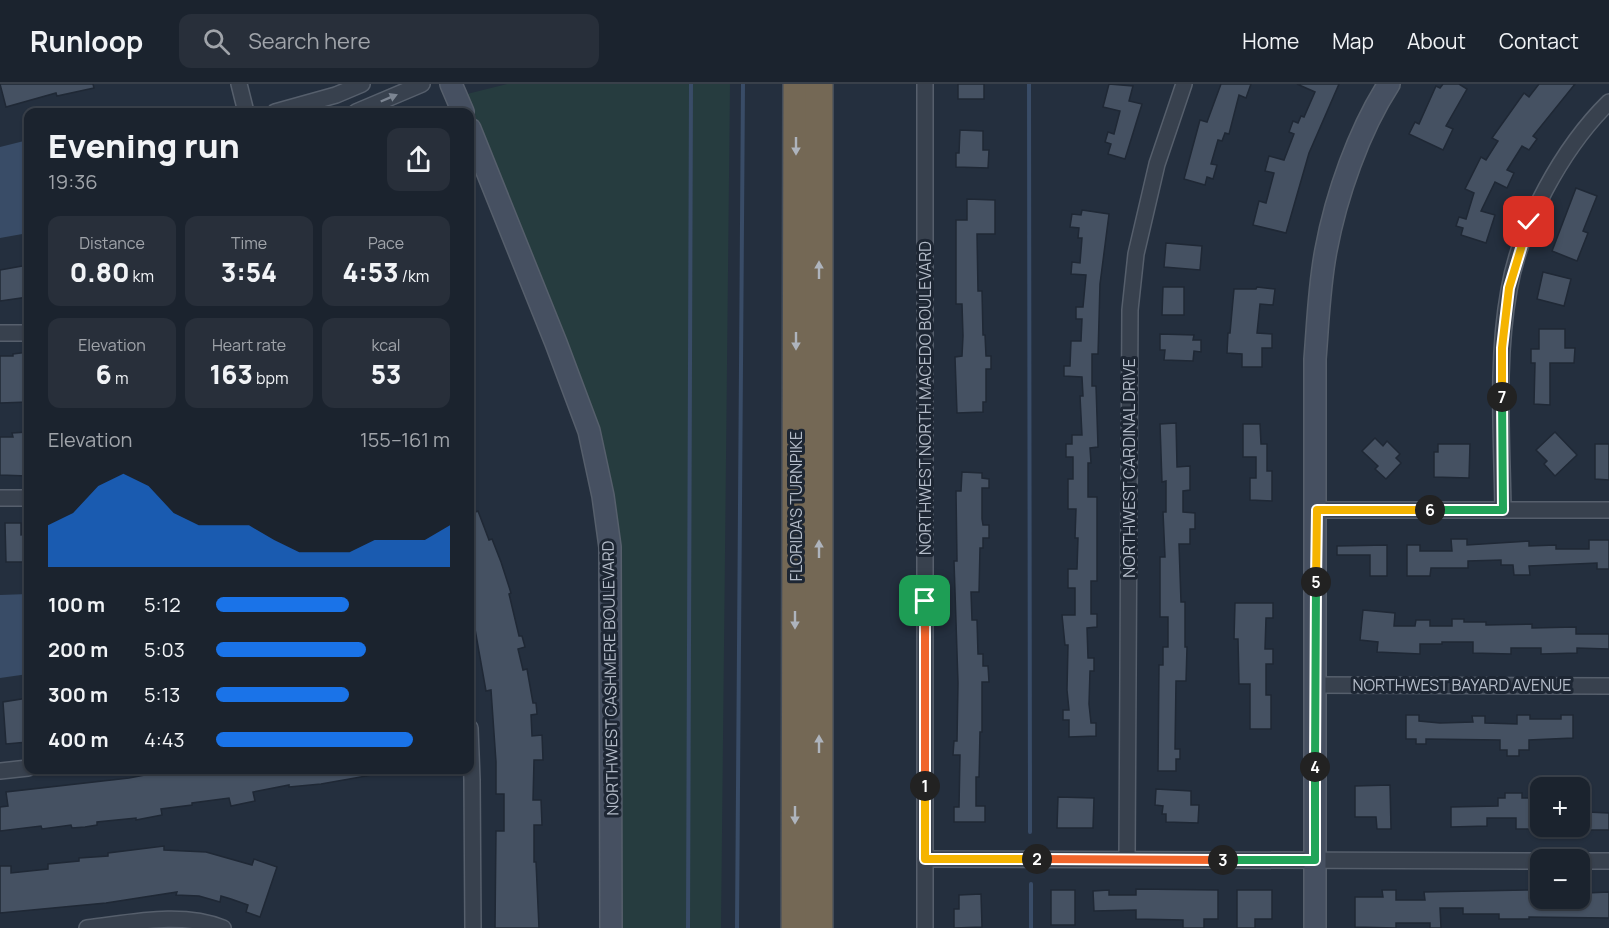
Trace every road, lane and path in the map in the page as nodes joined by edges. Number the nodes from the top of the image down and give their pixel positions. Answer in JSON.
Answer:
{"nodes":[{"id":1,"x":239,"y":84,"type":"edge"},
{"id":2,"x":422,"y":84,"type":"edge"},
{"id":3,"x":451,"y":84,"type":"edge"},
{"id":4,"x":797,"y":84,"type":"edge"},
{"id":5,"x":819,"y":84,"type":"edge"},
{"id":6,"x":925,"y":84,"type":"edge"},
{"id":7,"x":1184,"y":84,"type":"edge"},
{"id":8,"x":1389,"y":84,"type":"edge"},
{"id":9,"x":360,"y":85,"type":"edge"},
{"id":10,"x":1609,"y":102,"type":"edge"},
{"id":11,"x":245,"y":108,"type":"edge"},
{"id":12,"x":289,"y":108,"type":"edge"},
{"id":13,"x":362,"y":108,"type":"edge"},
{"id":14,"x":367,"y":108,"type":"edge"},
{"id":15,"x":461,"y":108,"type":"edge"},
{"id":16,"x":474,"y":139,"type":"edge"},
{"id":17,"x":0,"y":333,"type":"edge"},
{"id":18,"x":24,"y":333,"type":"edge"},
{"id":19,"x":0,"y":498,"type":"edge"},
{"id":20,"x":24,"y":498,"type":"edge"},
{"id":21,"x":1317,"y":510,"type":"junction"},
{"id":22,"x":1503,"y":510,"type":"junction"},
{"id":23,"x":1609,"y":510,"type":"edge"},
{"id":24,"x":1315,"y":685,"type":"junction"},
{"id":25,"x":1609,"y":686,"type":"edge"},
{"id":26,"x":24,"y":768,"type":"edge"},
{"id":27,"x":0,"y":771,"type":"edge"},
{"id":28,"x":472,"y":774,"type":"edge"},
{"id":29,"x":925,"y":859,"type":"junction"},
{"id":30,"x":1127,"y":859,"type":"junction"},
{"id":31,"x":1315,"y":860,"type":"junction"},
{"id":32,"x":1530,"y":861,"type":"edge"},
{"id":33,"x":1590,"y":861,"type":"edge"},
{"id":34,"x":1609,"y":861,"type":"edge"},
{"id":35,"x":87,"y":928,"type":"edge"},
{"id":36,"x":223,"y":928,"type":"edge"},
{"id":37,"x":473,"y":928,"type":"edge"},
{"id":38,"x":612,"y":928,"type":"edge"},
{"id":39,"x":795,"y":928,"type":"edge"},
{"id":40,"x":819,"y":928,"type":"edge"},
{"id":41,"x":925,"y":928,"type":"edge"},
{"id":42,"x":1314,"y":928,"type":"edge"}],
"edges":[{"from":1,"to":11,"type":"street"},
{"from":14,"to":2,"type":"street","one_way":true},
{"from":3,"to":15,"type":"main road"},
{"from":4,"to":39,"type":"highway","name":"FLORIDA'S TURNPIKE","one_way":true},
{"from":40,"to":5,"type":"highway","name":"FLORIDA'S TURNPIKE","one_way":true},
{"from":6,"to":29,"type":"street","name":"NORTHWEST NORTH MACEDO BOULEVARD"},
{"from":7,"to":30,"type":"street","name":"NORTHWEST CARDINAL DRIVE"},
{"from":8,"to":21,"type":"main road"},
{"from":9,"to":12,"type":"street"},
{"from":9,"to":13,"type":"street"},
{"from":10,"to":22,"type":"street"},
{"from":16,"to":38,"type":"main road","name":"NORTHWEST CASHMERE BOULEVARD"},
{"from":17,"to":18,"type":"street"},
{"from":19,"to":20,"type":"street"},
{"from":21,"to":22,"type":"street"},
{"from":21,"to":24,"type":"main road"},
{"from":22,"to":23,"type":"street"},
{"from":24,"to":25,"type":"street","name":"NORTHWEST BAYARD AVENUE"},
{"from":24,"to":31,"type":"main road"},
{"from":26,"to":27,"type":"street"},
{"from":28,"to":37,"type":"street"},
{"from":29,"to":30,"type":"street"},
{"from":29,"to":41,"type":"street","name":"NORTHWEST NORTH MACEDO BOULEVARD"},
{"from":30,"to":31,"type":"street"},
{"from":31,"to":32,"type":"street"},
{"from":31,"to":42,"type":"main road"},
{"from":33,"to":34,"type":"street"},
{"from":35,"to":36,"type":"street"}]}
